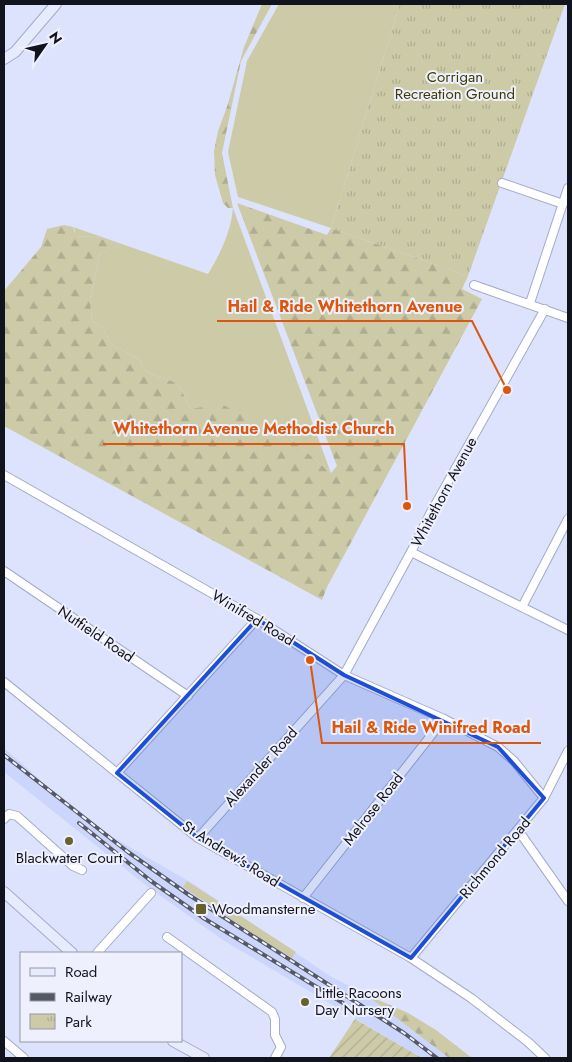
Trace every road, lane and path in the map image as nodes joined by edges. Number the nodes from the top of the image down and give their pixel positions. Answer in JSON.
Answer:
{"nodes":[{"id":1,"x":56,"y":4,"type":"edge"},
{"id":2,"x":4,"y":59,"type":"edge"},
{"id":3,"x":502,"y":183,"type":"dead end"},
{"id":4,"x":568,"y":188,"type":"edge"},
{"id":5,"x":563,"y":204,"type":"junction"},
{"id":6,"x":474,"y":285,"type":"dead end"},
{"id":7,"x":530,"y":303,"type":"junction"},
{"id":8,"x":544,"y":310,"type":"junction"},
{"id":9,"x":568,"y":318,"type":"edge"},
{"id":10,"x":4,"y":475,"type":"edge"},
{"id":11,"x":568,"y":519,"type":"edge"},
{"id":12,"x":411,"y":552,"type":"junction"},
{"id":13,"x":4,"y":571,"type":"edge"},
{"id":14,"x":522,"y":607,"type":"junction"},
{"id":15,"x":257,"y":619,"type":"junction"},
{"id":16,"x":568,"y":630,"type":"edge"},
{"id":17,"x":344,"y":675,"type":"junction"},
{"id":18,"x":4,"y":682,"type":"edge"},
{"id":19,"x":188,"y":696,"type":"junction"},
{"id":20,"x":444,"y":719,"type":"junction"},
{"id":21,"x":568,"y":750,"type":"edge"},
{"id":22,"x":117,"y":773,"type":"junction"},
{"id":23,"x":544,"y":798,"type":"junction"},
{"id":24,"x":4,"y":819,"type":"edge"},
{"id":25,"x":518,"y":830,"type":"junction"},
{"id":26,"x":198,"y":838,"type":"junction"},
{"id":27,"x":82,"y":870,"type":"dead end"},
{"id":28,"x":4,"y":892,"type":"edge"},
{"id":29,"x":151,"y":893,"type":"dead end"},
{"id":30,"x":303,"y":898,"type":"junction"},
{"id":31,"x":568,"y":900,"type":"edge"},
{"id":32,"x":167,"y":937,"type":"dead end"},
{"id":33,"x":71,"y":952,"type":"edge"},
{"id":34,"x":98,"y":952,"type":"edge"},
{"id":35,"x":411,"y":958,"type":"junction"},
{"id":36,"x":4,"y":1041,"type":"edge"},
{"id":37,"x":175,"y":1042,"type":"edge"},
{"id":38,"x":24,"y":1058,"type":"edge"},
{"id":39,"x":204,"y":1058,"type":"edge"},
{"id":40,"x":275,"y":1058,"type":"edge"},
{"id":41,"x":545,"y":1058,"type":"edge"}],
"edges":[{"from":1,"to":2,"type":"main road"},
{"from":3,"to":5,"type":"street"},
{"from":4,"to":5,"type":"street"},
{"from":5,"to":7,"type":"street"},
{"from":6,"to":7,"type":"street"},
{"from":7,"to":8,"type":"street"},
{"from":8,"to":9,"type":"street"},
{"from":8,"to":12,"type":"street","name":"Whitethorn Avenue"},
{"from":10,"to":15,"type":"street","name":"Winifred Road"},
{"from":11,"to":14,"type":"street"},
{"from":12,"to":14,"type":"street"},
{"from":12,"to":17,"type":"street","name":"Whitethorn Avenue"},
{"from":13,"to":19,"type":"street","name":"Nutfield Road"},
{"from":14,"to":16,"type":"street"},
{"from":15,"to":17,"type":"street","name":"Winifred Road"},
{"from":15,"to":19,"type":"street"},
{"from":17,"to":20,"type":"street","name":"Winifred Road"},
{"from":17,"to":26,"type":"street","name":"Alexander Road"},
{"from":18,"to":22,"type":"street","name":"St Andrew's Road"},
{"from":19,"to":22,"type":"street"},
{"from":20,"to":23,"type":"street","name":"Winifred Road"},
{"from":20,"to":30,"type":"street","name":"Melrose Road"},
{"from":21,"to":23,"type":"street","name":"Richmond Road"},
{"from":22,"to":26,"type":"street","name":"St Andrew's Road"},
{"from":23,"to":25,"type":"street","name":"Richmond Road"},
{"from":24,"to":27,"type":"street"},
{"from":25,"to":31,"type":"street"},
{"from":25,"to":35,"type":"street","name":"Richmond Road"},
{"from":26,"to":30,"type":"street","name":"St Andrew's Road"},
{"from":28,"to":33,"type":"main road"},
{"from":29,"to":34,"type":"street"},
{"from":30,"to":35,"type":"street","name":"St Andrew's Road"},
{"from":32,"to":40,"type":"street"},
{"from":35,"to":41,"type":"street","name":"St Andrew's Road"},
{"from":36,"to":38,"type":"street"},
{"from":37,"to":39,"type":"main road"}]}
